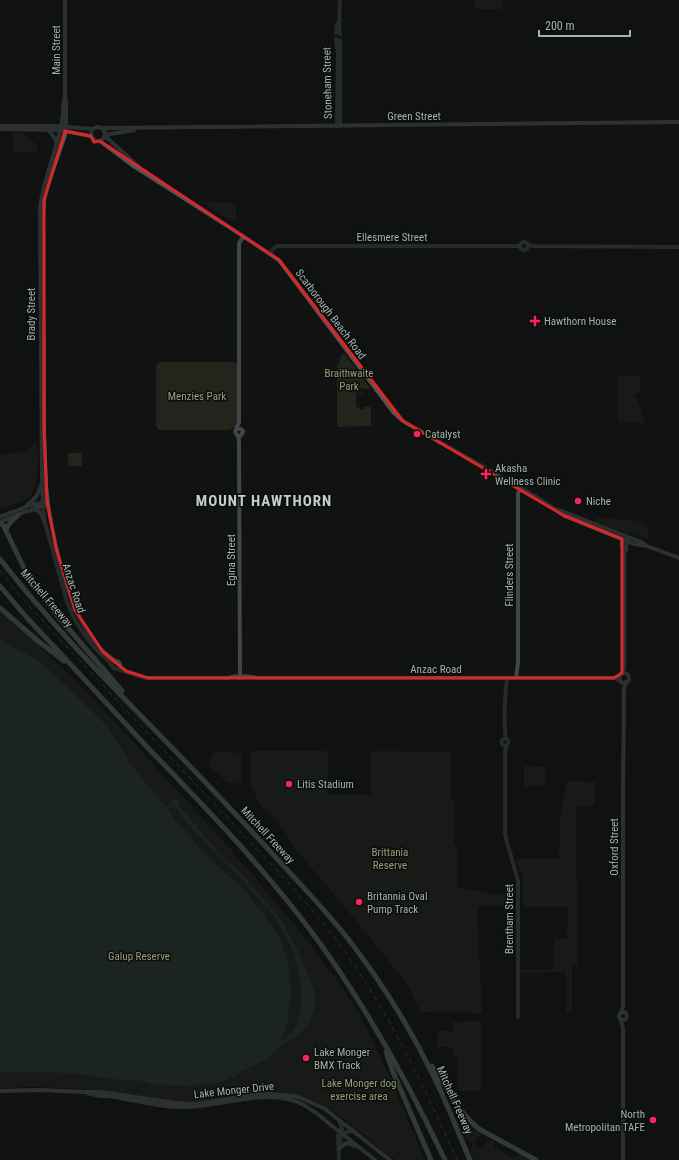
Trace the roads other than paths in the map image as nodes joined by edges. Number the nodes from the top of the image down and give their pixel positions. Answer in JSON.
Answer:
{"nodes":[{"id":1,"x":65,"y":0,"type":"edge"},
{"id":2,"x":338,"y":0,"type":"edge"},
{"id":3,"x":65,"y":99,"type":"junction"},
{"id":4,"x":66,"y":120,"type":"junction"},
{"id":5,"x":679,"y":122,"type":"edge"},
{"id":6,"x":0,"y":126,"type":"edge"},
{"id":7,"x":338,"y":126,"type":"junction"},
{"id":8,"x":63,"y":128,"type":"junction"},
{"id":9,"x":75,"y":128,"type":"junction"},
{"id":10,"x":102,"y":128,"type":"junction"},
{"id":11,"x":148,"y":128,"type":"junction"},
{"id":12,"x":93,"y":129,"type":"junction"},
{"id":13,"x":0,"y":130,"type":"edge"},
{"id":14,"x":48,"y":130,"type":"junction"},
{"id":15,"x":105,"y":135,"type":"junction"},
{"id":16,"x":92,"y":136,"type":"junction"},
{"id":17,"x":100,"y":141,"type":"junction"},
{"id":18,"x":57,"y":145,"type":"junction"},
{"id":19,"x":146,"y":173,"type":"junction"},
{"id":20,"x":244,"y":236,"type":"junction"},
{"id":21,"x":679,"y":247,"type":"edge"},
{"id":22,"x":270,"y":253,"type":"junction"},
{"id":23,"x":42,"y":479,"type":"junction"},
{"id":24,"x":520,"y":488,"type":"junction"},
{"id":25,"x":45,"y":504,"type":"junction"},
{"id":26,"x":26,"y":508,"type":"junction"},
{"id":27,"x":34,"y":509,"type":"junction"},
{"id":28,"x":18,"y":515,"type":"junction"},
{"id":29,"x":0,"y":517,"type":"edge"},
{"id":30,"x":45,"y":522,"type":"junction"},
{"id":31,"x":0,"y":523,"type":"edge"},
{"id":32,"x":6,"y":531,"type":"junction"},
{"id":33,"x":625,"y":538,"type":"junction"},
{"id":34,"x":679,"y":558,"type":"edge"},
{"id":35,"x":0,"y":559,"type":"edge"},
{"id":36,"x":0,"y":586,"type":"edge"},
{"id":37,"x":0,"y":608,"type":"edge"},
{"id":38,"x":114,"y":663,"type":"junction"},
{"id":39,"x":119,"y":667,"type":"junction"},
{"id":40,"x":76,"y":670,"type":"junction"},
{"id":41,"x":240,"y":678,"type":"junction"},
{"id":42,"x":505,"y":678,"type":"junction"},
{"id":43,"x":518,"y":678,"type":"junction"},
{"id":44,"x":622,"y":678,"type":"junction"},
{"id":45,"x":153,"y":728,"type":"junction"},
{"id":46,"x":623,"y":1013,"type":"junction"},
{"id":47,"x":518,"y":1017,"type":"dead end"},
{"id":48,"x":623,"y":1020,"type":"junction"},
{"id":49,"x":382,"y":1040,"type":"junction"},
{"id":50,"x":416,"y":1042,"type":"junction"},
{"id":51,"x":0,"y":1091,"type":"edge"},
{"id":52,"x":85,"y":1092,"type":"junction"},
{"id":53,"x":338,"y":1119,"type":"junction"},
{"id":54,"x":354,"y":1131,"type":"junction"},
{"id":55,"x":341,"y":1133,"type":"junction"},
{"id":56,"x":339,"y":1147,"type":"junction"},
{"id":57,"x":366,"y":1153,"type":"junction"},
{"id":58,"x":339,"y":1160,"type":"edge"},
{"id":59,"x":375,"y":1160,"type":"edge"},
{"id":60,"x":390,"y":1160,"type":"edge"},
{"id":61,"x":431,"y":1160,"type":"edge"},
{"id":62,"x":445,"y":1160,"type":"edge"},
{"id":63,"x":470,"y":1160,"type":"edge"},
{"id":64,"x":536,"y":1160,"type":"edge"},
{"id":65,"x":623,"y":1160,"type":"edge"}],
"edges":[{"from":1,"to":3,"type":"main road","name":"Main Street"},
{"from":2,"to":7,"type":"street","name":"Stoneham Street"},
{"from":3,"to":4,"type":"main road","name":"Main Street"},
{"from":3,"to":8,"type":"main road","name":"Main Street"},
{"from":4,"to":8,"type":"main road","name":"Main Street"},
{"from":4,"to":9,"type":"main road"},
{"from":5,"to":7,"type":"main road","name":"Green Street"},
{"from":6,"to":8,"type":"main road"},
{"from":7,"to":11,"type":"main road","name":"Green Street"},
{"from":8,"to":9,"type":"main road"},
{"from":8,"to":14,"type":"main road"},
{"from":8,"to":16,"type":"main road"},
{"from":8,"to":18,"type":"main road","name":"Brady Street"},
{"from":8,"to":25,"type":"main road","name":"Brady Street"},
{"from":9,"to":12,"type":"main road"},
{"from":10,"to":11,"type":"main road","name":"Green Street"},
{"from":10,"to":12,"type":"main road"},
{"from":10,"to":15,"type":"main road"},
{"from":11,"to":15,"type":"main road","name":"Green Street"},
{"from":12,"to":16,"type":"main road"},
{"from":13,"to":14,"type":"main road"},
{"from":14,"to":18,"type":"main road"},
{"from":15,"to":17,"type":"main road"},
{"from":15,"to":19,"type":"main road","name":"Scarborough Beach Road"},
{"from":16,"to":17,"type":"main road"},
{"from":17,"to":19,"type":"main road","name":"Scarborough Beach Road"},
{"from":18,"to":23,"type":"main road","name":"Brady Street"},
{"from":19,"to":20,"type":"main road","name":"Scarborough Beach Road"},
{"from":20,"to":22,"type":"main road","name":"Scarborough Beach Road"},
{"from":20,"to":41,"type":"street","name":"Egina Street"},
{"from":21,"to":22,"type":"street","name":"Ellesmere Street"},
{"from":22,"to":24,"type":"main road","name":"Scarborough Beach Road"},
{"from":23,"to":25,"type":"main road","name":"Brady Street"},
{"from":23,"to":26,"type":"main road"},
{"from":24,"to":33,"type":"main road","name":"Scarborough Beach Road"},
{"from":24,"to":43,"type":"street","name":"Flinders Street"},
{"from":25,"to":26,"type":"main road"},
{"from":25,"to":27,"type":"main road"},
{"from":25,"to":30,"type":"street","name":"Anzac Road"},
{"from":25,"to":38,"type":"street","name":"Anzac Road"},
{"from":26,"to":27,"type":"main road"},
{"from":26,"to":28,"type":"main road"},
{"from":26,"to":29,"type":"main road"},
{"from":27,"to":30,"type":"main road"},
{"from":28,"to":31,"type":"main road"},
{"from":28,"to":32,"type":"highway"},
{"from":30,"to":38,"type":"street","name":"Anzac Road"},
{"from":31,"to":32,"type":"highway"},
{"from":32,"to":45,"type":"highway"},
{"from":33,"to":34,"type":"main road","name":"Scarborough Beach Road"},
{"from":33,"to":44,"type":"main road"},
{"from":35,"to":45,"type":"highway","name":"Mitchell Freeway"},
{"from":36,"to":40,"type":"highway"},
{"from":37,"to":40,"type":"highway"},
{"from":38,"to":39,"type":"street"},
{"from":38,"to":39,"type":"street"},
{"from":39,"to":41,"type":"street","name":"Anzac Road"},
{"from":40,"to":49,"type":"highway"},
{"from":41,"to":42,"type":"street","name":"Anzac Road"},
{"from":42,"to":43,"type":"street","name":"Anzac Road"},
{"from":42,"to":47,"type":"street","name":"Brentham Street"},
{"from":43,"to":44,"type":"street","name":"Anzac Road"},
{"from":44,"to":46,"type":"main road","name":"Oxford Street"},
{"from":45,"to":50,"type":"highway","name":"Mitchell Freeway"},
{"from":46,"to":48,"type":"main road"},
{"from":46,"to":48,"type":"main road"},
{"from":48,"to":65,"type":"main road"},
{"from":49,"to":61,"type":"highway"},
{"from":49,"to":62,"type":"highway"},
{"from":50,"to":63,"type":"highway","name":"Mitchell Freeway"},
{"from":50,"to":64,"type":"highway"},
{"from":51,"to":52,"type":"main road","name":"Lake Monger Drive"},
{"from":52,"to":53,"type":"main road","name":"Lake Monger Drive"},
{"from":52,"to":55,"type":"main road","name":"Lake Monger Drive"},
{"from":53,"to":54,"type":"main road","name":"Lake Monger Drive"},
{"from":53,"to":55,"type":"street"},
{"from":54,"to":55,"type":"street"},
{"from":54,"to":60,"type":"main road","name":"Lake Monger Drive"},
{"from":55,"to":56,"type":"street"},
{"from":55,"to":57,"type":"main road","name":"Lake Monger Drive"},
{"from":56,"to":57,"type":"main road"},
{"from":56,"to":58,"type":"street"},
{"from":57,"to":59,"type":"main road","name":"Lake Monger Drive"}]}
